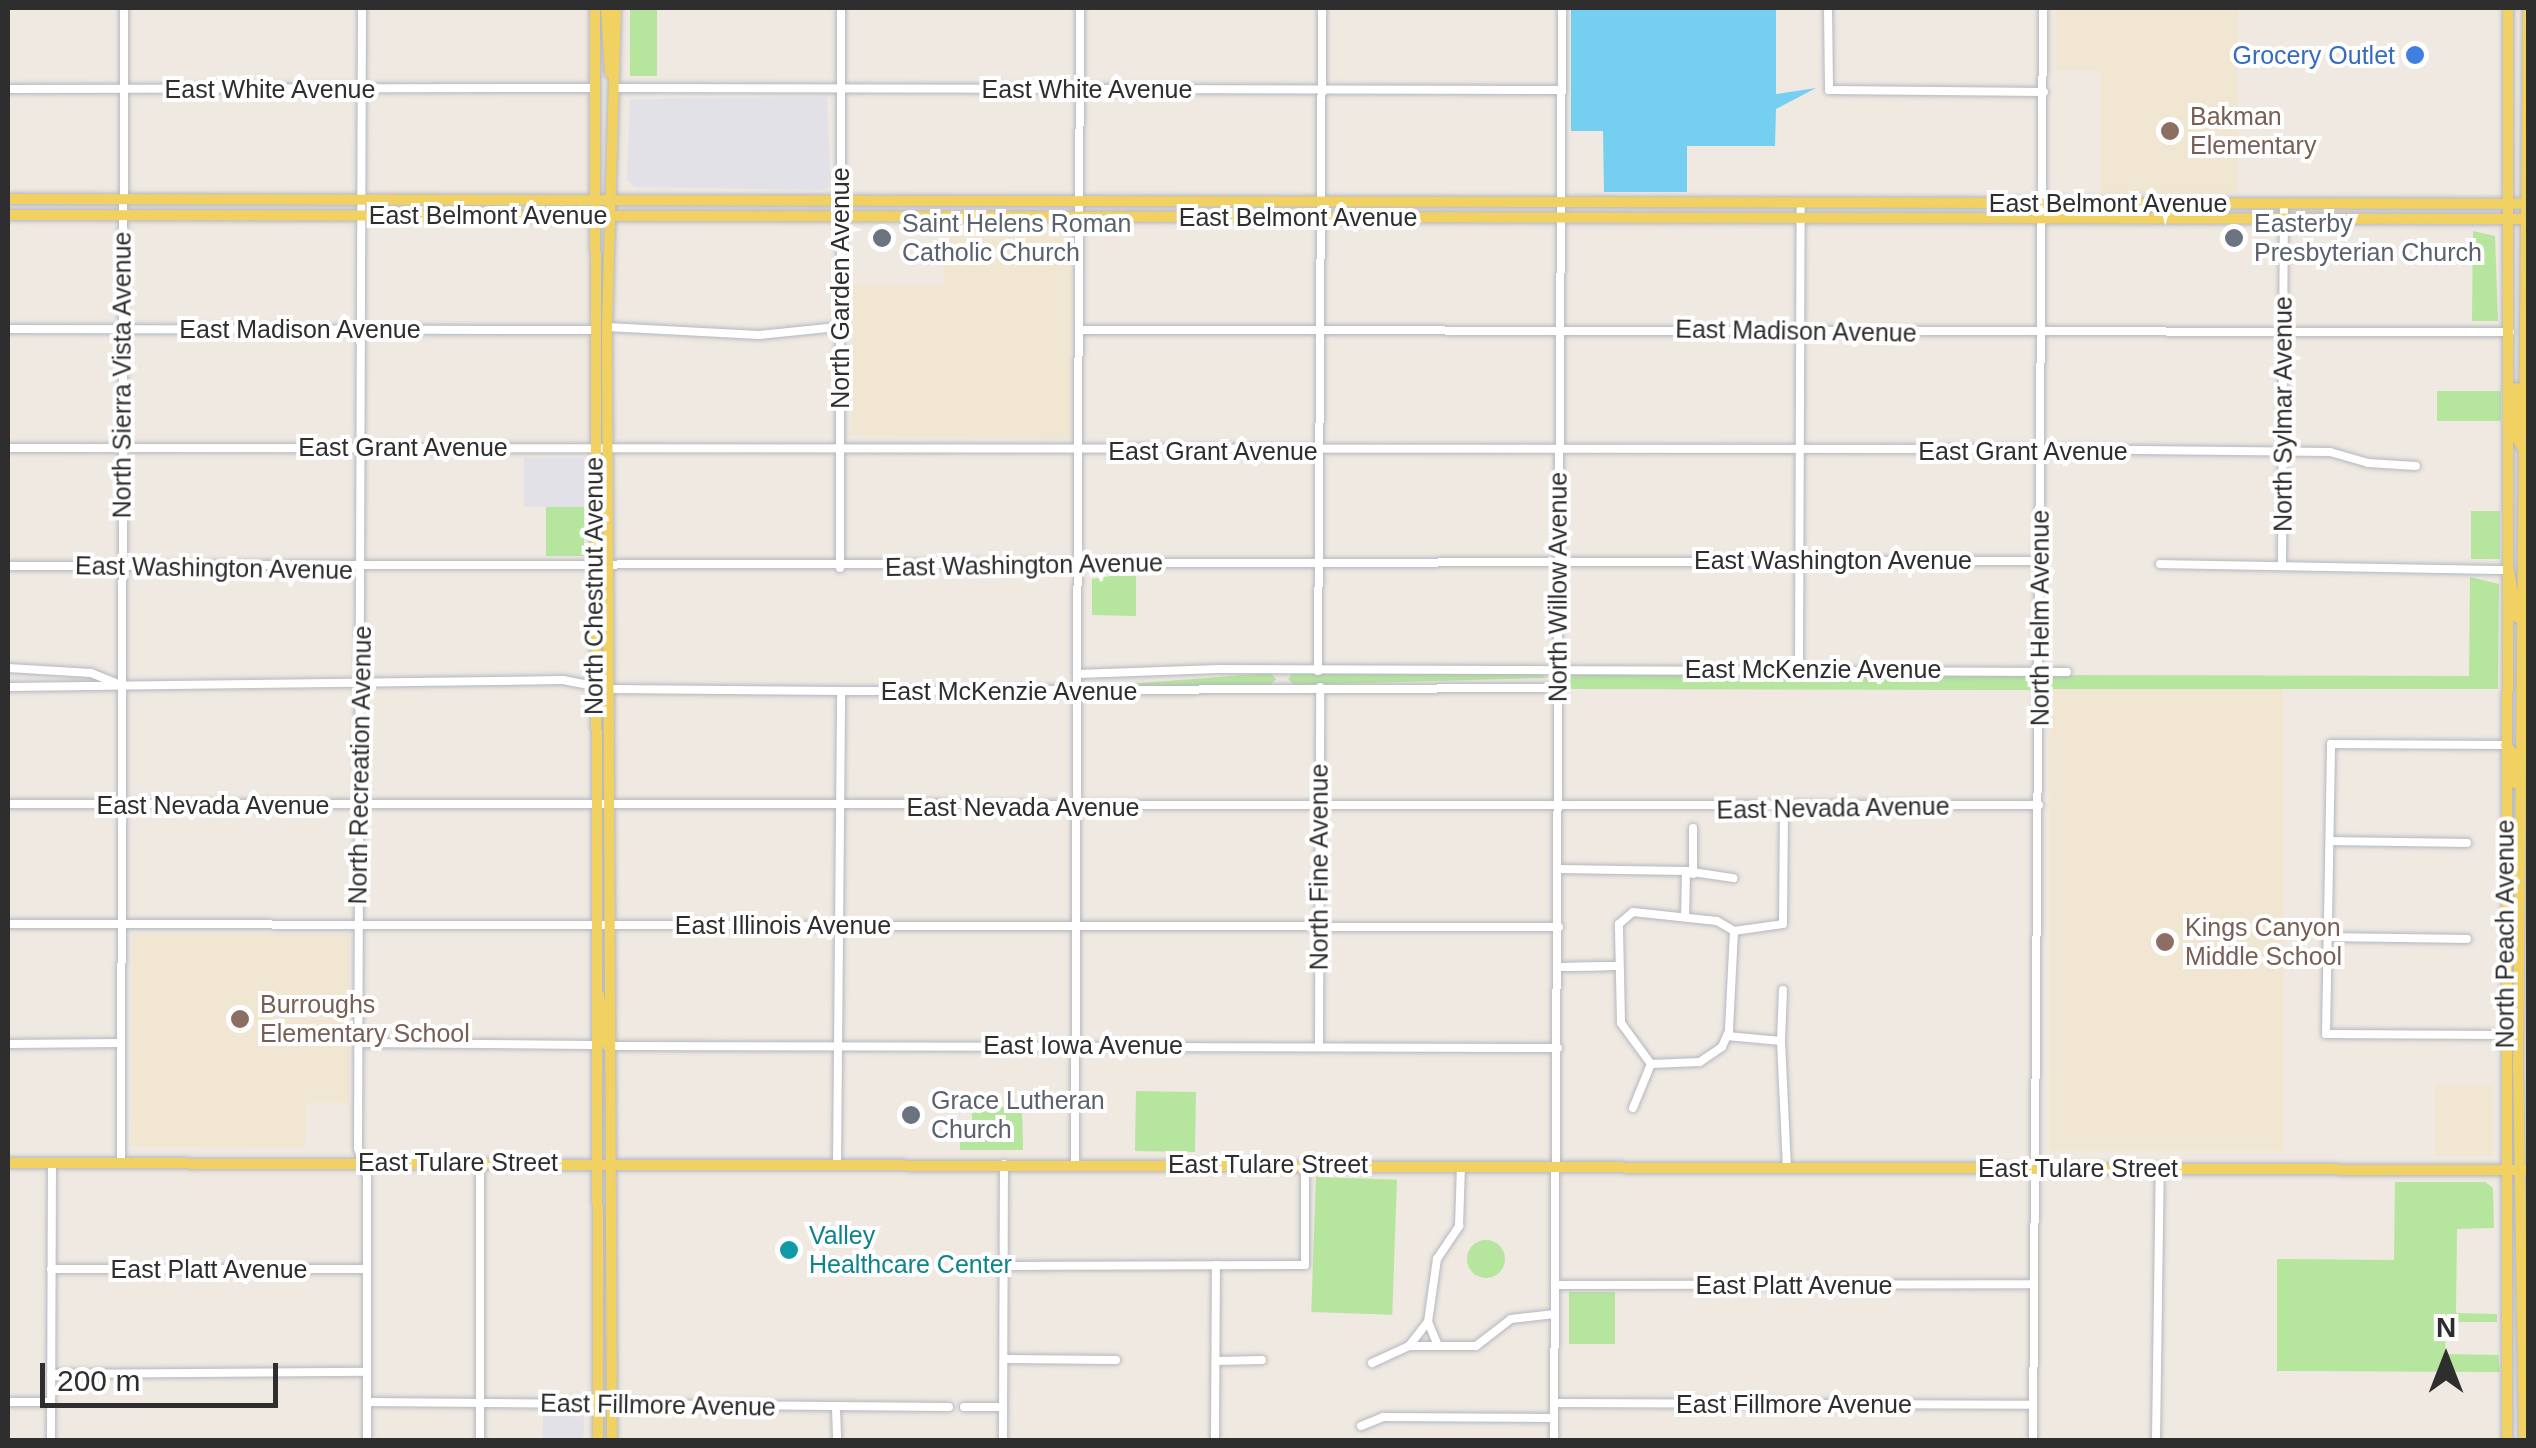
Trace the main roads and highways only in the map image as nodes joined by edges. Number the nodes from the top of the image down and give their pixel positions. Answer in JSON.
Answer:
{"nodes":[{"id":1,"x":595,"y":8,"type":"edge"},
{"id":2,"x":606,"y":8,"type":"edge"},
{"id":3,"x":616,"y":8,"type":"edge"},
{"id":4,"x":2508,"y":8,"type":"edge"},
{"id":5,"x":2528,"y":8,"type":"edge"},
{"id":6,"x":614,"y":88,"type":"junction"},
{"id":7,"x":8,"y":200,"type":"edge"},
{"id":8,"x":593,"y":201,"type":"junction"},
{"id":9,"x":611,"y":201,"type":"junction"},
{"id":10,"x":2510,"y":204,"type":"junction"},
{"id":11,"x":2528,"y":204,"type":"edge"},
{"id":12,"x":8,"y":214,"type":"edge"},
{"id":13,"x":592,"y":216,"type":"junction"},
{"id":14,"x":610,"y":216,"type":"junction"},
{"id":15,"x":2510,"y":219,"type":"junction"},
{"id":16,"x":2528,"y":219,"type":"edge"},
{"id":17,"x":2528,"y":332,"type":"edge"},
{"id":18,"x":2510,"y":368,"type":"junction"},
{"id":19,"x":2526,"y":450,"type":"edge"},
{"id":20,"x":2508,"y":570,"type":"junction"},
{"id":21,"x":2526,"y":570,"type":"edge"},
{"id":22,"x":2522,"y":632,"type":"junction"},
{"id":23,"x":2506,"y":745,"type":"junction"},
{"id":24,"x":2524,"y":816,"type":"edge"},
{"id":25,"x":594,"y":985,"type":"junction"},
{"id":26,"x":608,"y":1046,"type":"junction"},
{"id":27,"x":8,"y":1163,"type":"edge"},
{"id":28,"x":594,"y":1164,"type":"junction"},
{"id":29,"x":608,"y":1164,"type":"junction"},
{"id":30,"x":2504,"y":1170,"type":"junction"},
{"id":31,"x":2524,"y":1170,"type":"edge"},
{"id":32,"x":598,"y":1440,"type":"edge"},
{"id":33,"x":612,"y":1440,"type":"edge"},
{"id":34,"x":2507,"y":1440,"type":"edge"},
{"id":35,"x":2524,"y":1440,"type":"edge"}],
"edges":[{"from":1,"to":8,"type":"main road","name":"North Chestnut Avenue"},
{"from":2,"to":6,"type":"main road"},
{"from":3,"to":6,"type":"main road","name":"North Chestnut Avenue"},
{"from":4,"to":10,"type":"main road","name":"North Peach Avenue"},
{"from":5,"to":11,"type":"main road","name":"North Peach Avenue"},
{"from":6,"to":9,"type":"main road","name":"North Chestnut Avenue"},
{"from":7,"to":8,"type":"main road","name":"East Belmont Avenue"},
{"from":8,"to":9,"type":"main road","name":"East Belmont Avenue"},
{"from":8,"to":13,"type":"main road","name":"North Chestnut Avenue"},
{"from":9,"to":10,"type":"main road","name":"East Belmont Avenue"},
{"from":9,"to":14,"type":"main road","name":"North Chestnut Avenue"},
{"from":10,"to":11,"type":"main road","name":"East Belmont Avenue"},
{"from":10,"to":15,"type":"main road","name":"North Peach Avenue"},
{"from":11,"to":16,"type":"main road","name":"North Peach Avenue"},
{"from":12,"to":13,"type":"main road","name":"East Belmont Avenue"},
{"from":13,"to":14,"type":"main road","name":"East Belmont Avenue"},
{"from":13,"to":25,"type":"main road","name":"North Chestnut Avenue"},
{"from":14,"to":15,"type":"main road","name":"East Belmont Avenue"},
{"from":14,"to":26,"type":"main road","name":"North Chestnut Avenue"},
{"from":15,"to":16,"type":"main road","name":"East Belmont Avenue"},
{"from":15,"to":18,"type":"main road","name":"North Peach Avenue"},
{"from":16,"to":17,"type":"main road","name":"North Peach Avenue"},
{"from":17,"to":19,"type":"main road","name":"North Peach Avenue"},
{"from":18,"to":19,"type":"main road"},
{"from":18,"to":20,"type":"main road","name":"North Peach Avenue"},
{"from":19,"to":21,"type":"main road","name":"North Peach Avenue"},
{"from":20,"to":22,"type":"main road"},
{"from":20,"to":23,"type":"main road","name":"North Peach Avenue"},
{"from":21,"to":22,"type":"main road","name":"North Peach Avenue"},
{"from":22,"to":24,"type":"main road","name":"North Peach Avenue"},
{"from":23,"to":24,"type":"main road"},
{"from":23,"to":30,"type":"main road","name":"North Peach Avenue"},
{"from":24,"to":31,"type":"main road","name":"North Peach Avenue"},
{"from":25,"to":26,"type":"main road"},
{"from":25,"to":28,"type":"main road","name":"North Chestnut Avenue"},
{"from":26,"to":29,"type":"main road","name":"North Chestnut Avenue"},
{"from":27,"to":28,"type":"main road","name":"East Tulare Street"},
{"from":28,"to":29,"type":"main road","name":"East Tulare Street"},
{"from":28,"to":32,"type":"main road","name":"North Chestnut Avenue"},
{"from":29,"to":30,"type":"main road","name":"East Tulare Street"},
{"from":29,"to":33,"type":"main road","name":"North Chestnut Avenue"},
{"from":30,"to":31,"type":"main road","name":"East Tulare Street"},
{"from":30,"to":34,"type":"main road","name":"North Peach Avenue"},
{"from":31,"to":35,"type":"main road","name":"North Peach Avenue"}]}
